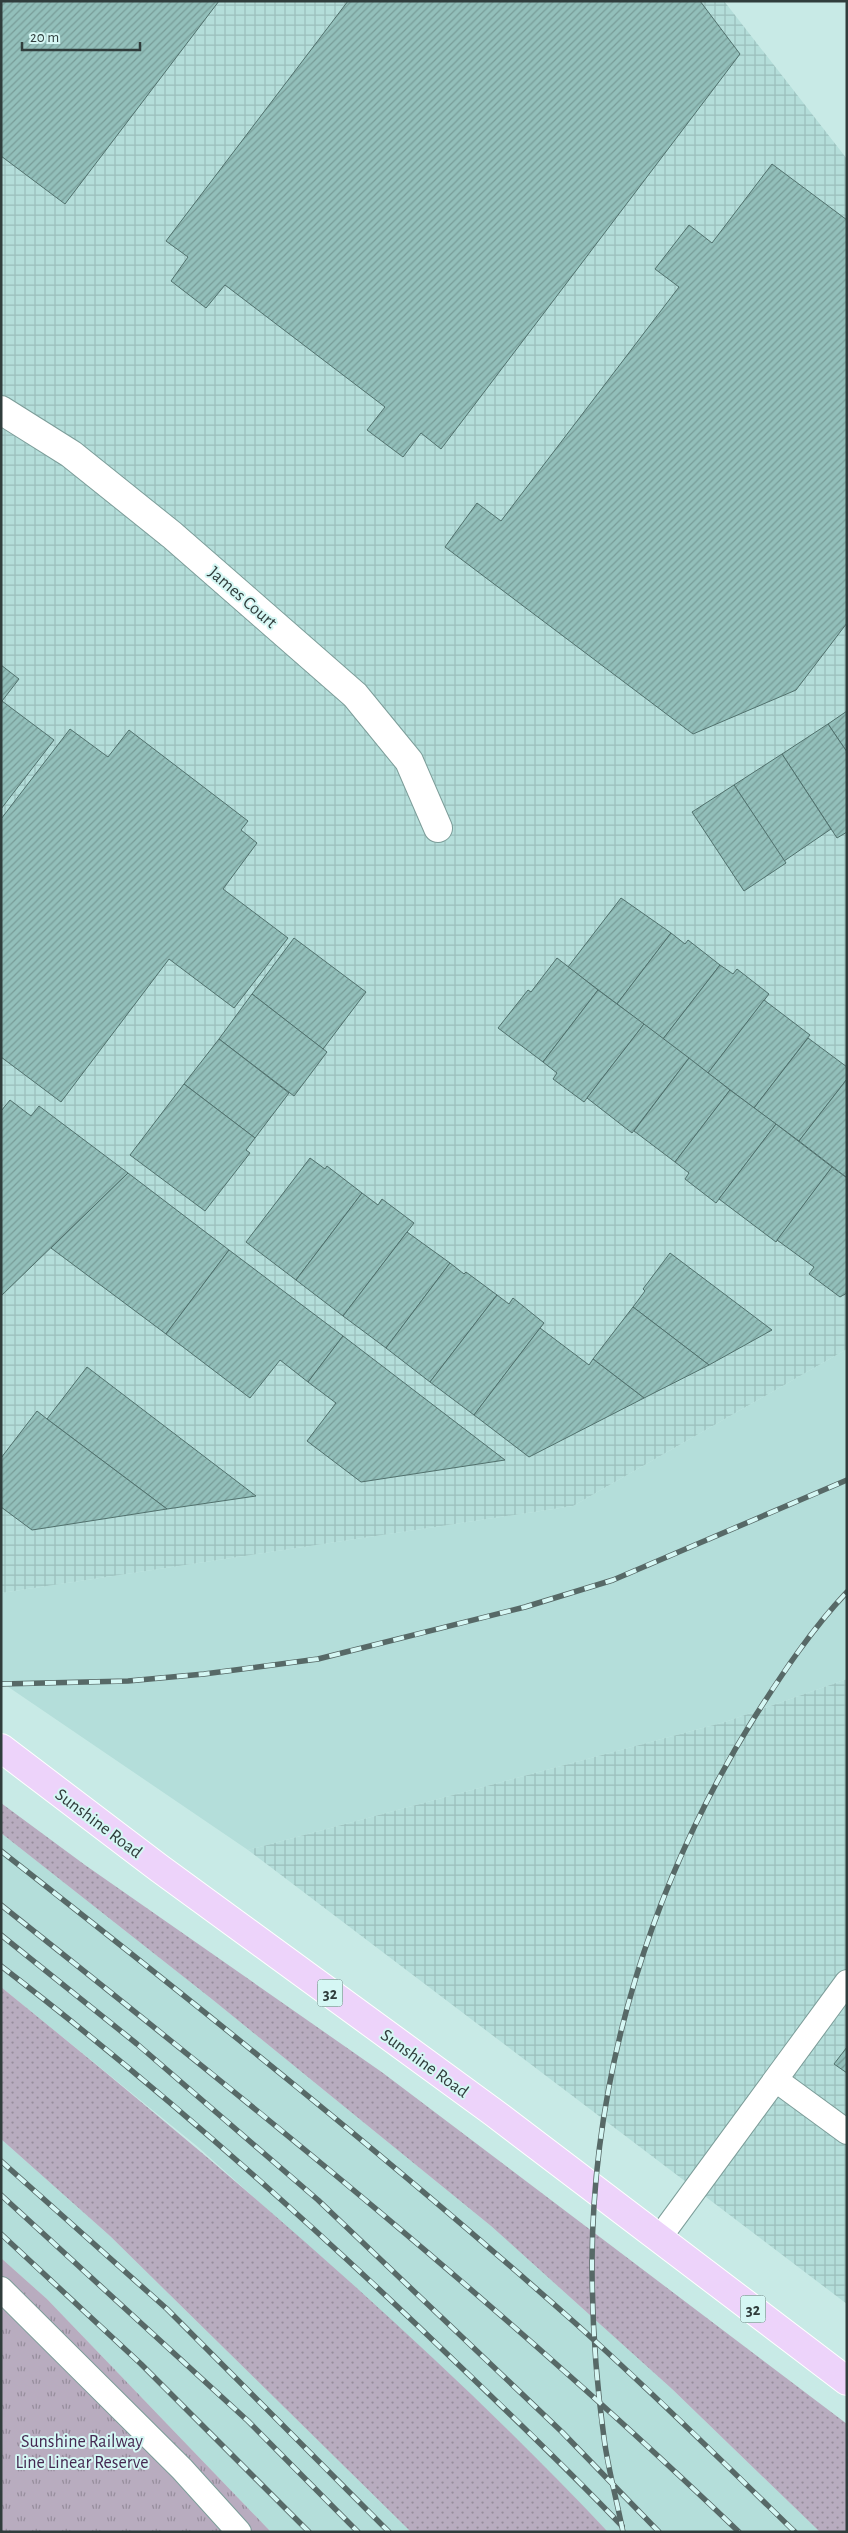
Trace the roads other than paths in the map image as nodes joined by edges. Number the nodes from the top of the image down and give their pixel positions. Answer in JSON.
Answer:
{"nodes":[{"id":1,"x":1,"y":410,"type":"edge"},
{"id":2,"x":438,"y":828,"type":"dead end"},
{"id":3,"x":1,"y":1748,"type":"edge"},
{"id":4,"x":847,"y":1982,"type":"edge"},
{"id":5,"x":776,"y":2080,"type":"junction"},
{"id":6,"x":847,"y":2132,"type":"edge"},
{"id":7,"x":660,"y":2237,"type":"junction"},
{"id":8,"x":1,"y":2289,"type":"edge"},
{"id":9,"x":847,"y":2381,"type":"edge"},
{"id":10,"x":239,"y":2532,"type":"edge"}],
"edges":[{"from":1,"to":2,"type":"street","name":"James Court"},
{"from":3,"to":7,"type":"main road","name":"Sunshine Road","number":"32"},
{"from":4,"to":5,"type":"lane"},
{"from":5,"to":6,"type":"lane"},
{"from":5,"to":7,"type":"lane"},
{"from":7,"to":9,"type":"main road","name":"Sunshine Road","number":"32"},
{"from":8,"to":10,"type":"lane"}]}
